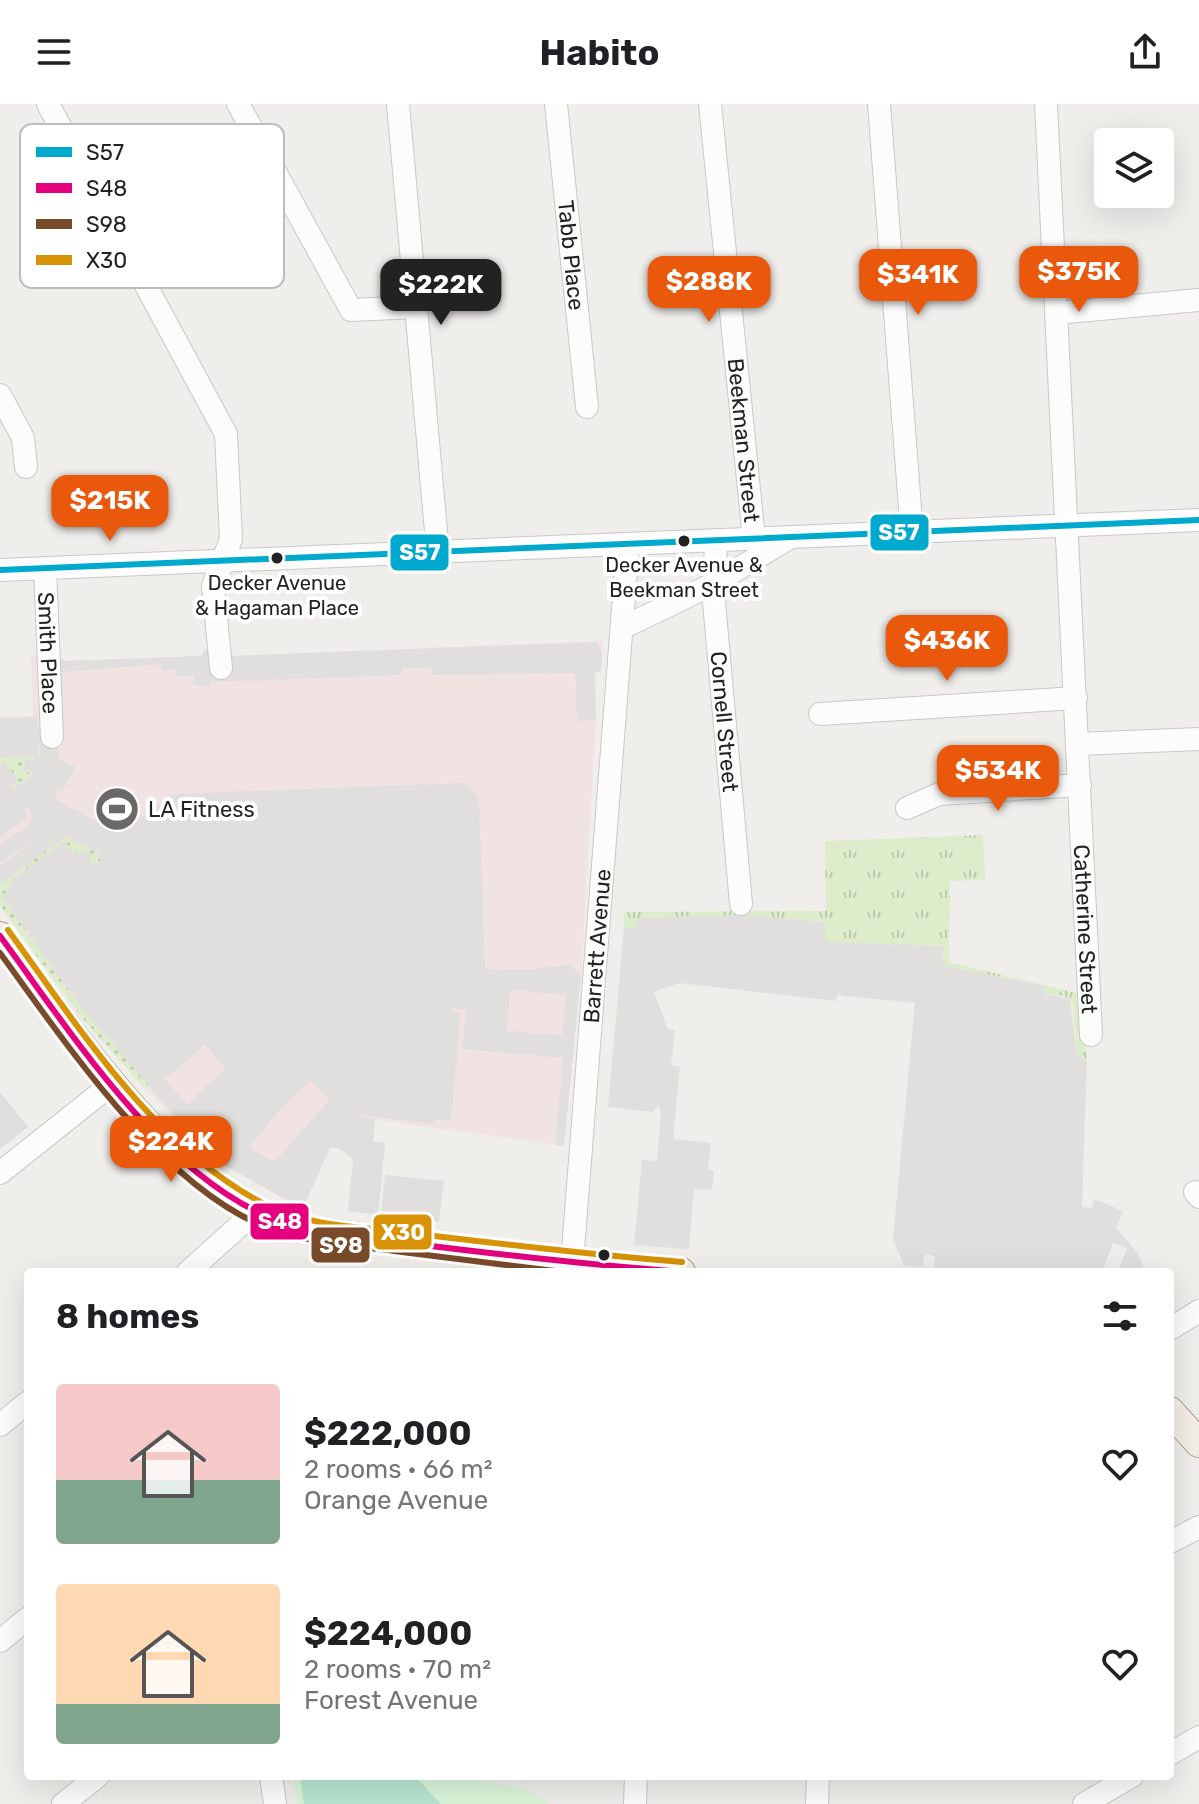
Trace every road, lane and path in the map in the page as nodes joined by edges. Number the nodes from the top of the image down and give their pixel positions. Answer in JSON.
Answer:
{"nodes":[{"id":1,"x":48,"y":104,"type":"edge"},
{"id":2,"x":238,"y":104,"type":"edge"},
{"id":3,"x":398,"y":104,"type":"edge"},
{"id":4,"x":556,"y":104,"type":"edge"},
{"id":5,"x":710,"y":104,"type":"edge"},
{"id":6,"x":879,"y":104,"type":"edge"},
{"id":7,"x":1046,"y":104,"type":"edge"},
{"id":8,"x":59,"y":124,"type":"edge"},
{"id":9,"x":249,"y":124,"type":"edge"},
{"id":10,"x":284,"y":188,"type":"edge"},
{"id":11,"x":147,"y":288,"type":"edge"},
{"id":12,"x":1199,"y":300,"type":"edge"},
{"id":13,"x":416,"y":307,"type":"junction"},
{"id":14,"x":1056,"y":313,"type":"junction"},
{"id":15,"x":0,"y":395,"type":"edge"},
{"id":16,"x":587,"y":407,"type":"dead end"},
{"id":17,"x":26,"y":467,"type":"dead end"},
{"id":18,"x":1199,"y":520,"type":"edge"},
{"id":19,"x":1066,"y":527,"type":"junction"},
{"id":20,"x":912,"y":534,"type":"junction"},
{"id":21,"x":754,"y":539,"type":"junction"},
{"id":22,"x":716,"y":540,"type":"junction"},
{"id":23,"x":786,"y":540,"type":"junction"},
{"id":24,"x":628,"y":545,"type":"junction"},
{"id":25,"x":438,"y":554,"type":"junction"},
{"id":26,"x":221,"y":561,"type":"junction"},
{"id":27,"x":45,"y":569,"type":"junction"},
{"id":28,"x":0,"y":570,"type":"edge"},
{"id":29,"x":713,"y":584,"type":"junction"},
{"id":30,"x":622,"y":628,"type":"junction"},
{"id":31,"x":221,"y":668,"type":"dead end"},
{"id":32,"x":1076,"y":698,"type":"junction"},
{"id":33,"x":820,"y":714,"type":"dead end"},
{"id":34,"x":52,"y":737,"type":"dead end"},
{"id":35,"x":1199,"y":739,"type":"edge"},
{"id":36,"x":1078,"y":744,"type":"junction"},
{"id":37,"x":1080,"y":785,"type":"junction"},
{"id":38,"x":907,"y":808,"type":"dead end"},
{"id":39,"x":741,"y":904,"type":"dead end"},
{"id":40,"x":0,"y":936,"type":"edge"},
{"id":41,"x":1091,"y":1035,"type":"dead end"},
{"id":42,"x":113,"y":1083,"type":"junction"},
{"id":43,"x":0,"y":1173,"type":"edge"},
{"id":44,"x":257,"y":1210,"type":"junction"},
{"id":45,"x":485,"y":1263,"type":"edge"},
{"id":46,"x":572,"y":1263,"type":"junction"},
{"id":47,"x":193,"y":1268,"type":"edge"},
{"id":48,"x":628,"y":1268,"type":"edge"},
{"id":49,"x":1199,"y":1311,"type":"edge"},
{"id":50,"x":1174,"y":1327,"type":"edge"},
{"id":51,"x":24,"y":1405,"type":"edge"},
{"id":52,"x":1174,"y":1415,"type":"edge"},
{"id":53,"x":0,"y":1425,"type":"edge"},
{"id":54,"x":1199,"y":1443,"type":"edge"},
{"id":55,"x":1199,"y":1527,"type":"edge"},
{"id":56,"x":1174,"y":1540,"type":"edge"},
{"id":57,"x":24,"y":1621,"type":"edge"},
{"id":58,"x":0,"y":1641,"type":"edge"},
{"id":59,"x":1199,"y":1737,"type":"edge"},
{"id":60,"x":1174,"y":1752,"type":"edge"},
{"id":61,"x":93,"y":1780,"type":"edge"},
{"id":62,"x":272,"y":1780,"type":"edge"},
{"id":63,"x":636,"y":1780,"type":"edge"},
{"id":64,"x":818,"y":1780,"type":"edge"},
{"id":65,"x":1125,"y":1780,"type":"edge"},
{"id":66,"x":63,"y":1804,"type":"edge"},
{"id":67,"x":275,"y":1804,"type":"edge"},
{"id":68,"x":635,"y":1804,"type":"edge"},
{"id":69,"x":817,"y":1804,"type":"edge"},
{"id":70,"x":1084,"y":1804,"type":"edge"}],
"edges":[{"from":1,"to":8,"type":"street"},
{"from":2,"to":9,"type":"street"},
{"from":3,"to":13,"type":"street"},
{"from":4,"to":16,"type":"street","name":"Tabb Place"},
{"from":5,"to":21,"type":"street","name":"Beekman Street"},
{"from":6,"to":20,"type":"street"},
{"from":7,"to":14,"type":"street","name":"Catherine Street"},
{"from":10,"to":13,"type":"street"},
{"from":11,"to":26,"type":"street"},
{"from":12,"to":14,"type":"street"},
{"from":13,"to":25,"type":"street"},
{"from":14,"to":19,"type":"street","name":"Catherine Street"},
{"from":15,"to":17,"type":"street"},
{"from":18,"to":19,"type":"street"},
{"from":19,"to":20,"type":"street"},
{"from":19,"to":32,"type":"street","name":"Catherine Street"},
{"from":20,"to":23,"type":"street"},
{"from":21,"to":22,"type":"street"},
{"from":21,"to":23,"type":"street"},
{"from":22,"to":24,"type":"street"},
{"from":22,"to":29,"type":"street","name":"Cornell Street"},
{"from":23,"to":29,"type":"street"},
{"from":24,"to":25,"type":"street"},
{"from":24,"to":30,"type":"street","name":"Barrett Avenue"},
{"from":25,"to":26,"type":"street"},
{"from":26,"to":27,"type":"street"},
{"from":26,"to":31,"type":"street"},
{"from":27,"to":28,"type":"street"},
{"from":27,"to":34,"type":"street","name":"Smith Place"},
{"from":29,"to":30,"type":"street"},
{"from":29,"to":39,"type":"street","name":"Cornell Street"},
{"from":30,"to":46,"type":"street","name":"Barrett Avenue"},
{"from":32,"to":33,"type":"street"},
{"from":32,"to":36,"type":"street","name":"Catherine Street"},
{"from":35,"to":36,"type":"street"},
{"from":36,"to":37,"type":"street","name":"Catherine Street"},
{"from":37,"to":38,"type":"street"},
{"from":37,"to":41,"type":"street","name":"Catherine Street"},
{"from":40,"to":42,"type":"main road"},
{"from":42,"to":43,"type":"street"},
{"from":42,"to":44,"type":"main road"},
{"from":44,"to":45,"type":"main road"},
{"from":44,"to":47,"type":"street"},
{"from":45,"to":46,"type":"main road"},
{"from":46,"to":48,"type":"main road"},
{"from":49,"to":50,"type":"street"},
{"from":51,"to":53,"type":"street"},
{"from":52,"to":54,"type":"main road"},
{"from":55,"to":56,"type":"street"},
{"from":57,"to":58,"type":"street"},
{"from":59,"to":60,"type":"street"},
{"from":61,"to":66,"type":"street"},
{"from":62,"to":67,"type":"street"},
{"from":63,"to":68,"type":"street"},
{"from":64,"to":69,"type":"street"},
{"from":65,"to":70,"type":"street"}]}
